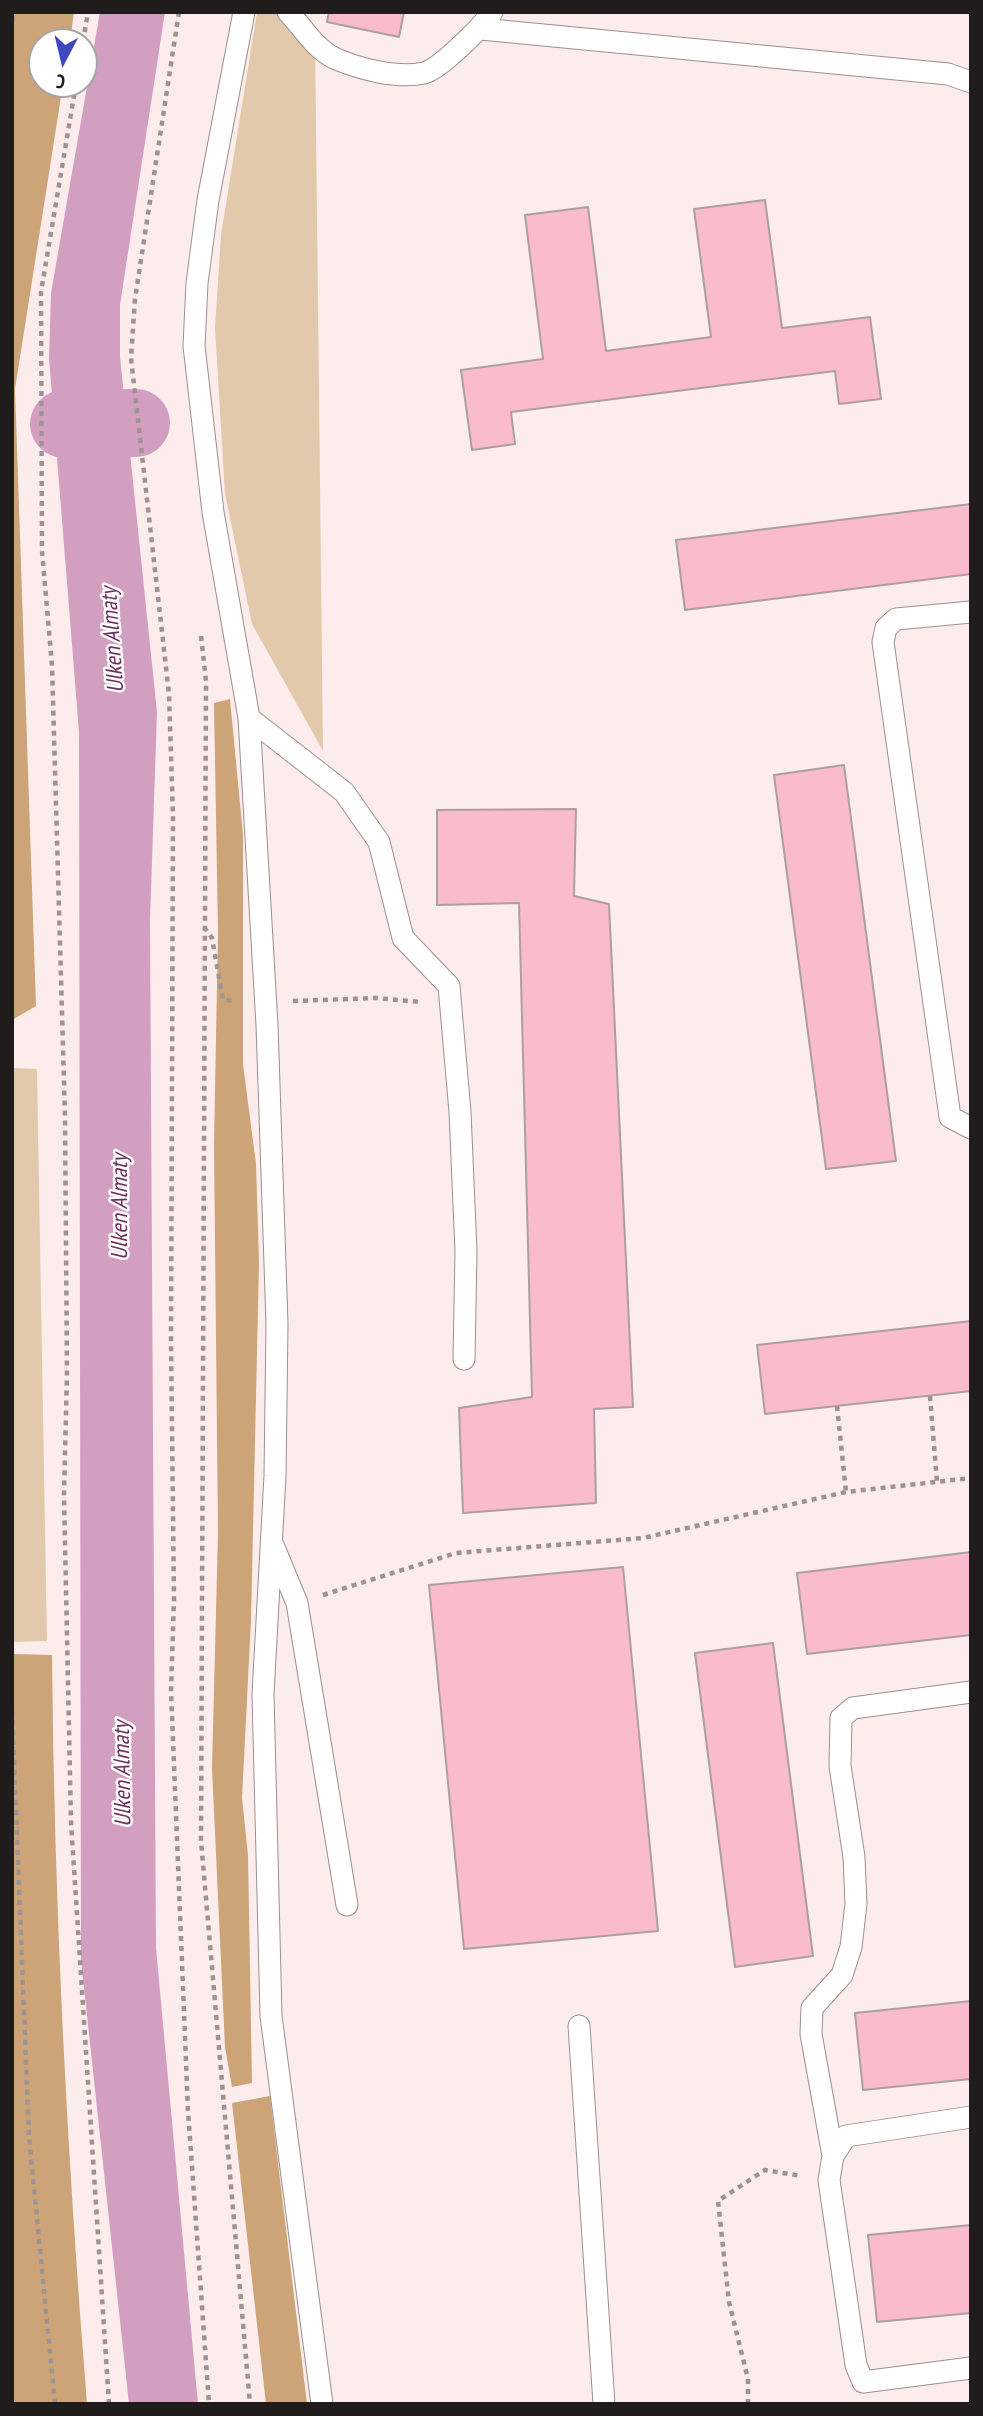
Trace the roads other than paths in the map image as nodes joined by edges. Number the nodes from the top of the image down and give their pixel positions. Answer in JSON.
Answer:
{"nodes":[{"id":1,"x":244,"y":12,"type":"edge"},
{"id":2,"x":289,"y":12,"type":"edge"},
{"id":3,"x":487,"y":20,"type":"edge"},
{"id":4,"x":971,"y":82,"type":"edge"},
{"id":5,"x":971,"y":612,"type":"edge"},
{"id":6,"x":249,"y":718,"type":"junction"},
{"id":7,"x":971,"y":1128,"type":"edge"},
{"id":8,"x":464,"y":1359,"type":"dead end"},
{"id":9,"x":271,"y":1540,"type":"junction"},
{"id":10,"x":971,"y":1692,"type":"edge"},
{"id":11,"x":346,"y":1905,"type":"dead end"},
{"id":12,"x":579,"y":2026,"type":"dead end"},
{"id":13,"x":971,"y":2117,"type":"edge"},
{"id":14,"x":834,"y":2156,"type":"junction"},
{"id":15,"x":971,"y":2368,"type":"edge"},
{"id":16,"x":322,"y":2404,"type":"edge"},
{"id":17,"x":604,"y":2404,"type":"edge"}],
"edges":[{"from":1,"to":6,"type":"lane"},
{"from":2,"to":3,"type":"lane"},
{"from":3,"to":4,"type":"lane"},
{"from":5,"to":7,"type":"lane"},
{"from":6,"to":8,"type":"lane"},
{"from":6,"to":9,"type":"lane"},
{"from":9,"to":11,"type":"lane"},
{"from":9,"to":16,"type":"lane"},
{"from":10,"to":14,"type":"lane"},
{"from":12,"to":17,"type":"lane"},
{"from":13,"to":14,"type":"lane"},
{"from":14,"to":15,"type":"lane"}]}
